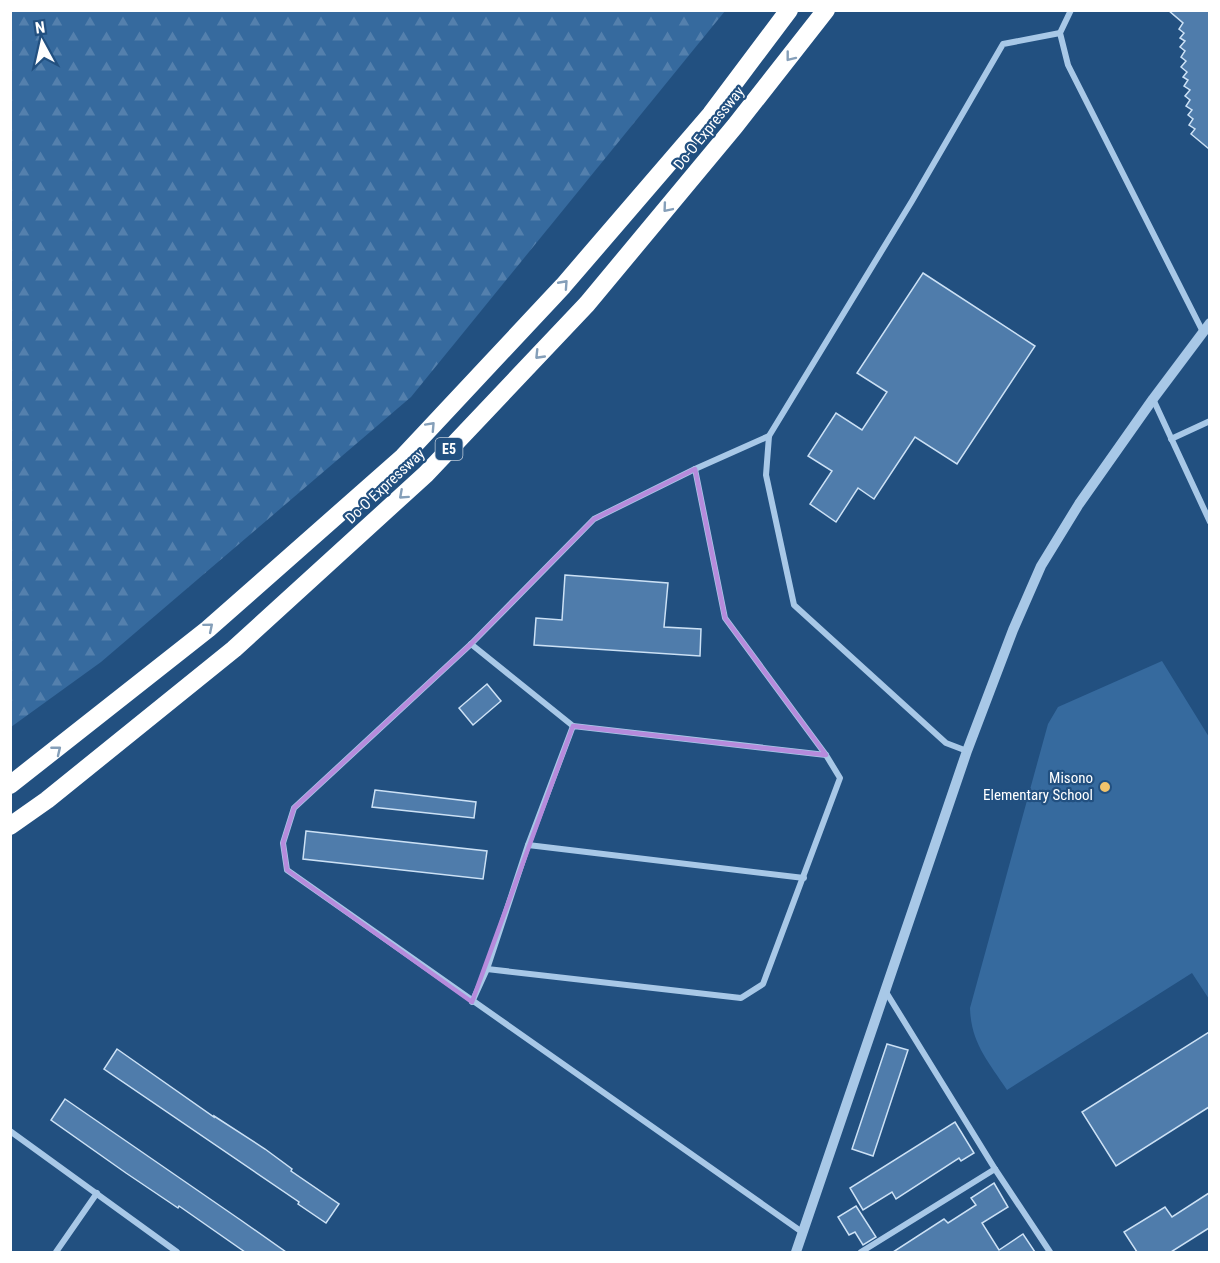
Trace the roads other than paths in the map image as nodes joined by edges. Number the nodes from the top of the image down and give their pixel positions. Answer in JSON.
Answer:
{"nodes":[{"id":1,"x":789,"y":10,"type":"edge"},
{"id":2,"x":826,"y":10,"type":"edge"},
{"id":3,"x":1071,"y":10,"type":"edge"},
{"id":4,"x":1060,"y":33,"type":"junction"},
{"id":5,"x":1206,"y":327,"type":"edge"},
{"id":6,"x":1153,"y":399,"type":"junction"},
{"id":7,"x":1209,"y":421,"type":"edge"},
{"id":8,"x":769,"y":436,"type":"junction"},
{"id":9,"x":1171,"y":439,"type":"junction"},
{"id":10,"x":695,"y":469,"type":"junction"},
{"id":11,"x":1209,"y":522,"type":"edge"},
{"id":12,"x":471,"y":644,"type":"junction"},
{"id":13,"x":573,"y":726,"type":"junction"},
{"id":14,"x":967,"y":751,"type":"junction"},
{"id":15,"x":826,"y":755,"type":"junction"},
{"id":16,"x":10,"y":785,"type":"edge"},
{"id":17,"x":10,"y":826,"type":"edge"},
{"id":18,"x":528,"y":845,"type":"junction"},
{"id":19,"x":804,"y":878,"type":"junction"},
{"id":20,"x":488,"y":969,"type":"junction"},
{"id":21,"x":886,"y":992,"type":"junction"},
{"id":22,"x":472,"y":1002,"type":"junction"},
{"id":23,"x":10,"y":1131,"type":"edge"},
{"id":24,"x":995,"y":1169,"type":"junction"},
{"id":25,"x":97,"y":1193,"type":"junction"},
{"id":26,"x":802,"y":1232,"type":"junction"},
{"id":27,"x":56,"y":1252,"type":"edge"},
{"id":28,"x":177,"y":1252,"type":"edge"},
{"id":29,"x":796,"y":1252,"type":"edge"},
{"id":30,"x":861,"y":1252,"type":"edge"},
{"id":31,"x":1050,"y":1252,"type":"edge"}],
"edges":[{"from":16,"to":1,"type":"highway","name":"Do-O Expressway","number":"E5","one_way":true},
{"from":2,"to":17,"type":"highway","name":"Do-O Expressway","number":"E5","one_way":true},
{"from":3,"to":4,"type":"street"},
{"from":4,"to":5,"type":"street"},
{"from":4,"to":8,"type":"street"},
{"from":5,"to":6,"type":"street"},
{"from":6,"to":9,"type":"street"},
{"from":6,"to":14,"type":"street"},
{"from":7,"to":9,"type":"street"},
{"from":8,"to":10,"type":"street"},
{"from":8,"to":14,"type":"street"},
{"from":9,"to":11,"type":"street"},
{"from":10,"to":12,"type":"street"},
{"from":10,"to":15,"type":"street"},
{"from":12,"to":13,"type":"street"},
{"from":12,"to":22,"type":"street"},
{"from":13,"to":15,"type":"street"},
{"from":13,"to":18,"type":"street"},
{"from":14,"to":21,"type":"street"},
{"from":15,"to":19,"type":"street"},
{"from":18,"to":19,"type":"street"},
{"from":18,"to":20,"type":"street"},
{"from":19,"to":20,"type":"street"},
{"from":20,"to":22,"type":"street"},
{"from":21,"to":24,"type":"street"},
{"from":21,"to":26,"type":"street"},
{"from":22,"to":26,"type":"street"},
{"from":23,"to":25,"type":"street"},
{"from":24,"to":30,"type":"street"},
{"from":24,"to":31,"type":"street"},
{"from":25,"to":27,"type":"street"},
{"from":25,"to":28,"type":"street"},
{"from":26,"to":29,"type":"street"}]}
